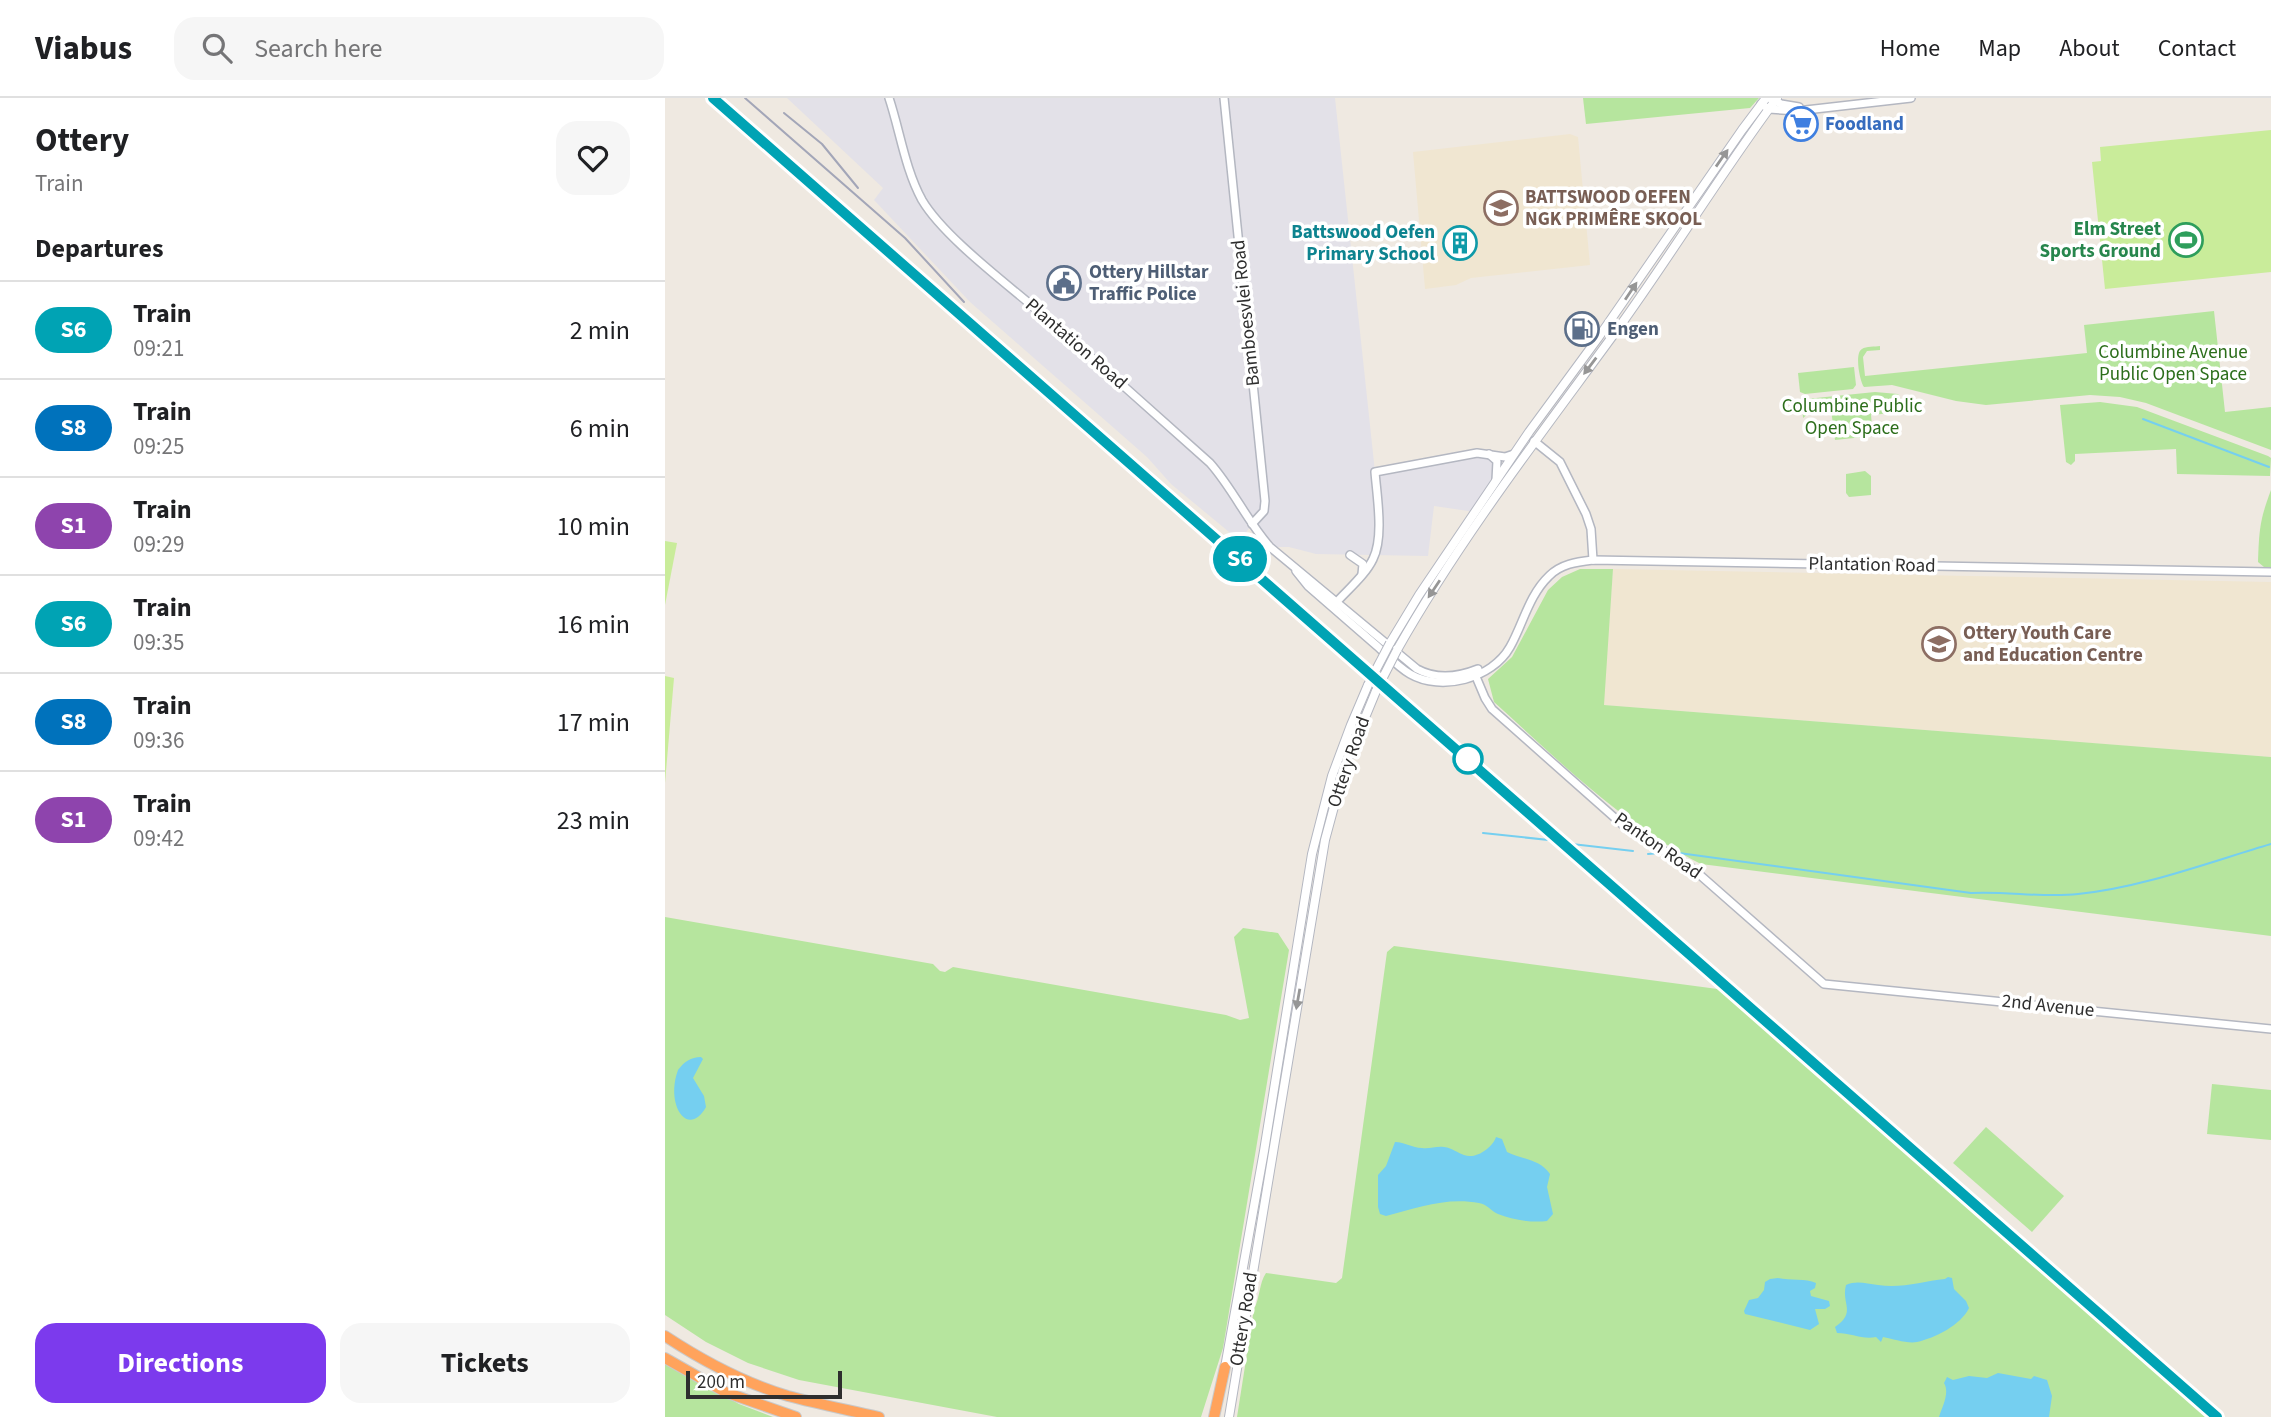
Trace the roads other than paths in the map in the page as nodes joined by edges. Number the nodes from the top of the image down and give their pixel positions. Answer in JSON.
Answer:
{"nodes":[{"id":1,"x":889,"y":98,"type":"edge"},
{"id":2,"x":1224,"y":98,"type":"edge"},
{"id":3,"x":1911,"y":98,"type":"edge"},
{"id":4,"x":1770,"y":101,"type":"edge"},
{"id":5,"x":1534,"y":441,"type":"junction"},
{"id":6,"x":1488,"y":453,"type":"junction"},
{"id":7,"x":1514,"y":454,"type":"junction"},
{"id":8,"x":1496,"y":481,"type":"junction"},
{"id":9,"x":1252,"y":524,"type":"junction"},
{"id":10,"x":1592,"y":542,"type":"junction"},
{"id":11,"x":1350,"y":555,"type":"dead end"},
{"id":12,"x":1593,"y":560,"type":"junction"},
{"id":13,"x":1569,"y":564,"type":"junction"},
{"id":14,"x":2271,"y":572,"type":"edge"},
{"id":15,"x":1361,"y":575,"type":"junction"},
{"id":16,"x":1334,"y":605,"type":"junction"},
{"id":17,"x":1514,"y":638,"type":"junction"},
{"id":18,"x":1394,"y":647,"type":"junction"},
{"id":19,"x":1490,"y":667,"type":"junction"},
{"id":20,"x":1474,"y":673,"type":"junction"},
{"id":21,"x":1481,"y":689,"type":"junction"},
{"id":22,"x":1811,"y":973,"type":"junction"},
{"id":23,"x":1807,"y":981,"type":"dead end"},
{"id":24,"x":1824,"y":984,"type":"joint"},
{"id":25,"x":2271,"y":1029,"type":"edge"},
{"id":26,"x":665,"y":1336,"type":"edge"},
{"id":27,"x":665,"y":1358,"type":"edge"},
{"id":28,"x":1225,"y":1367,"type":"joint"},
{"id":29,"x":876,"y":1416,"type":"edge"},
{"id":30,"x":796,"y":1417,"type":"edge"},
{"id":31,"x":886,"y":1417,"type":"edge"},
{"id":32,"x":1215,"y":1417,"type":"edge"},
{"id":33,"x":1229,"y":1417,"type":"edge"}],
"edges":[{"from":1,"to":9,"type":"street","name":"Plantation Road"},
{"from":2,"to":9,"type":"street","name":"Bamboesvlei Road"},
{"from":3,"to":4,"type":"street"},
{"from":4,"to":5,"type":"main road","name":"Ottery Road","one_way":true},
{"from":7,"to":4,"type":"main road","name":"Ottery Road","one_way":true},
{"from":5,"to":10,"type":"street"},
{"from":5,"to":18,"type":"main road","name":"Ottery Road","one_way":true},
{"from":6,"to":7,"type":"street"},
{"from":6,"to":8,"type":"street"},
{"from":6,"to":15,"type":"street"},
{"from":7,"to":8,"type":"main road","name":"Ottery Road"},
{"from":8,"to":18,"type":"main road","name":"Ottery Road"},
{"from":9,"to":16,"type":"street","name":"Plantation Road"},
{"from":10,"to":12,"type":"street"},
{"from":10,"to":13,"type":"street"},
{"from":11,"to":15,"type":"street"},
{"from":12,"to":13,"type":"street","name":"Plantation Road"},
{"from":12,"to":14,"type":"street","name":"Plantation Road"},
{"from":13,"to":17,"type":"street","name":"Plantation Road"},
{"from":15,"to":16,"type":"street"},
{"from":16,"to":20,"type":"street","name":"Plantation Road"},
{"from":17,"to":19,"type":"street","name":"Plantation Road"},
{"from":17,"to":20,"type":"street","name":"Plantation Road"},
{"from":18,"to":28,"type":"main road","name":"Ottery Road","bridge":true},
{"from":18,"to":33,"type":"main road","name":"Ottery Road","one_way":true,"bridge":true},
{"from":19,"to":20,"type":"street","name":"Plantation Road"},
{"from":19,"to":21,"type":"street"},
{"from":20,"to":21,"type":"street","name":"Panton Road"},
{"from":21,"to":22,"type":"street","name":"Panton Road"},
{"from":22,"to":23,"type":"street"},
{"from":22,"to":24,"type":"street","name":"Panton Road"},
{"from":24,"to":25,"type":"street","name":"2nd Avenue"},
{"from":26,"to":29,"type":"highway"},
{"from":27,"to":30,"type":"highway"},
{"from":28,"to":32,"type":"highway"},
{"from":29,"to":31,"type":"highway"}]}
